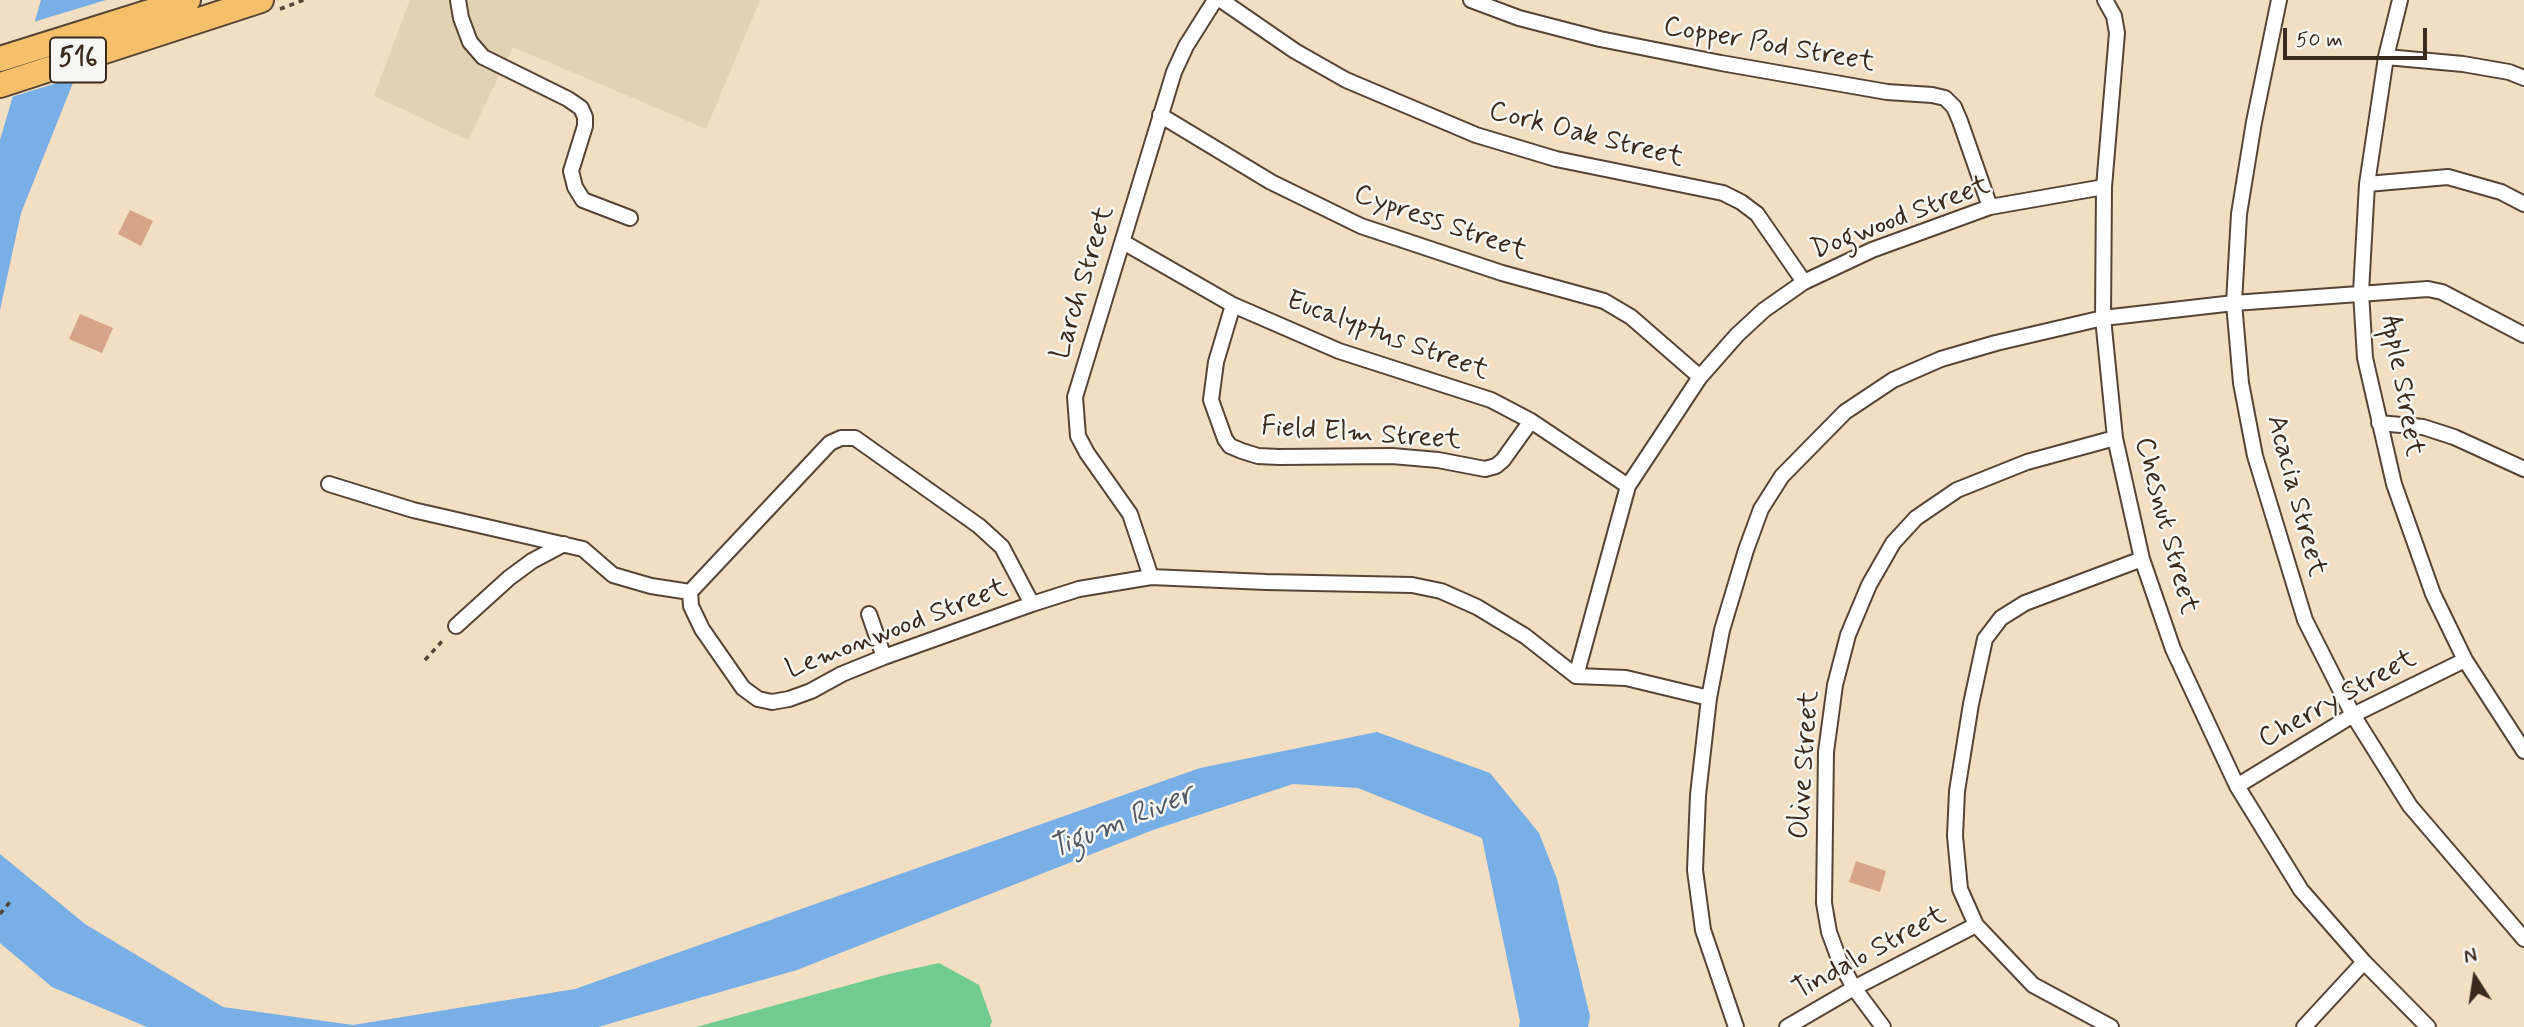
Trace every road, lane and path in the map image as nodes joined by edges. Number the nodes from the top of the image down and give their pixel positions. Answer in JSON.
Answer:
{"nodes":[{"id":1,"x":188,"y":0,"type":"edge"},
{"id":2,"x":261,"y":0,"type":"edge"},
{"id":3,"x":458,"y":0,"type":"edge"},
{"id":4,"x":1215,"y":0,"type":"edge"},
{"id":5,"x":1221,"y":0,"type":"edge"},
{"id":6,"x":1471,"y":0,"type":"edge"},
{"id":7,"x":2105,"y":0,"type":"edge"},
{"id":8,"x":2279,"y":0,"type":"edge"},
{"id":9,"x":2400,"y":0,"type":"edge"},
{"id":10,"x":152,"y":24,"type":"junction"},
{"id":11,"x":2386,"y":57,"type":"junction"},
{"id":12,"x":0,"y":59,"type":"edge"},
{"id":13,"x":2524,"y":78,"type":"edge"},
{"id":14,"x":0,"y":85,"type":"edge"},
{"id":15,"x":1160,"y":115,"type":"junction"},
{"id":16,"x":2367,"y":184,"type":"junction"},
{"id":17,"x":2105,"y":187,"type":"junction"},
{"id":18,"x":2524,"y":204,"type":"edge"},
{"id":19,"x":1990,"y":208,"type":"junction"},
{"id":20,"x":630,"y":218,"type":"dead end"},
{"id":21,"x":1123,"y":242,"type":"junction"},
{"id":22,"x":1804,"y":282,"type":"junction"},
{"id":23,"x":2361,"y":292,"type":"junction"},
{"id":24,"x":2234,"y":303,"type":"junction"},
{"id":25,"x":1233,"y":305,"type":"junction"},
{"id":26,"x":2103,"y":318,"type":"junction"},
{"id":27,"x":2524,"y":335,"type":"edge"},
{"id":28,"x":1700,"y":377,"type":"junction"},
{"id":29,"x":1531,"y":421,"type":"junction"},
{"id":30,"x":2379,"y":424,"type":"junction"},
{"id":31,"x":2115,"y":438,"type":"junction"},
{"id":32,"x":2524,"y":470,"type":"edge"},
{"id":33,"x":329,"y":484,"type":"dead end"},
{"id":34,"x":1628,"y":486,"type":"junction"},
{"id":35,"x":564,"y":544,"type":"junction"},
{"id":36,"x":2142,"y":559,"type":"junction"},
{"id":37,"x":1152,"y":577,"type":"junction"},
{"id":38,"x":690,"y":592,"type":"junction"},
{"id":39,"x":1032,"y":604,"type":"junction"},
{"id":40,"x":869,"y":614,"type":"dead end"},
{"id":41,"x":456,"y":626,"type":"joint"},
{"id":42,"x":884,"y":657,"type":"junction"},
{"id":43,"x":425,"y":660,"type":"dead end"},
{"id":44,"x":2465,"y":660,"type":"junction"},
{"id":45,"x":1576,"y":676,"type":"junction"},
{"id":46,"x":1709,"y":698,"type":"junction"},
{"id":47,"x":2353,"y":715,"type":"junction"},
{"id":48,"x":2524,"y":751,"type":"edge"},
{"id":49,"x":2236,"y":786,"type":"junction"},
{"id":50,"x":10,"y":902,"type":"dead end"},
{"id":51,"x":0,"y":914,"type":"edge"},
{"id":52,"x":1976,"y":926,"type":"junction"},
{"id":53,"x":2524,"y":939,"type":"edge"},
{"id":54,"x":2364,"y":962,"type":"junction"},
{"id":55,"x":1854,"y":988,"type":"junction"},
{"id":56,"x":1737,"y":1027,"type":"edge"},
{"id":57,"x":1787,"y":1027,"type":"edge"},
{"id":58,"x":1883,"y":1027,"type":"edge"},
{"id":59,"x":2111,"y":1027,"type":"edge"},
{"id":60,"x":2304,"y":1027,"type":"edge"},
{"id":61,"x":2428,"y":1027,"type":"edge"}],
"edges":[{"from":1,"to":10,"type":"highway","number":"516"},
{"from":2,"to":10,"type":"highway","number":"516"},
{"from":3,"to":20,"type":"street"},
{"from":4,"to":15,"type":"street","name":"Larch Street"},
{"from":5,"to":22,"type":"street","name":"Cork Oak Street"},
{"from":6,"to":19,"type":"street","name":"Copper Pod Street"},
{"from":7,"to":17,"type":"street","name":"Chesnut Street"},
{"from":8,"to":24,"type":"street","name":"Acacia Street"},
{"from":9,"to":11,"type":"street","name":"Apple Street"},
{"from":10,"to":12,"type":"highway","number":"516"},
{"from":10,"to":14,"type":"highway","number":"516"},
{"from":11,"to":13,"type":"street"},
{"from":11,"to":16,"type":"street","name":"Apple Street"},
{"from":15,"to":21,"type":"street","name":"Larch Street"},
{"from":15,"to":28,"type":"street","name":"Cypress Street"},
{"from":16,"to":18,"type":"street"},
{"from":16,"to":23,"type":"street","name":"Apple Street"},
{"from":17,"to":19,"type":"street","name":"Dogwood Street"},
{"from":17,"to":26,"type":"street","name":"Chesnut Street"},
{"from":19,"to":22,"type":"street","name":"Dogwood Street"},
{"from":21,"to":25,"type":"street","name":"Eucalyptus Street"},
{"from":21,"to":37,"type":"street","name":"Larch Street"},
{"from":22,"to":28,"type":"street","name":"Dogwood Street"},
{"from":23,"to":24,"type":"street"},
{"from":23,"to":27,"type":"street"},
{"from":23,"to":30,"type":"street","name":"Apple Street"},
{"from":24,"to":26,"type":"street"},
{"from":24,"to":47,"type":"street","name":"Acacia Street"},
{"from":25,"to":29,"type":"street","name":"Eucalyptus Street"},
{"from":25,"to":29,"type":"street","name":"Field Elm Street"},
{"from":26,"to":31,"type":"street","name":"Chesnut Street"},
{"from":26,"to":46,"type":"street"},
{"from":28,"to":34,"type":"street","name":"Dogwood Street"},
{"from":29,"to":34,"type":"street","name":"Eucalyptus Street"},
{"from":30,"to":32,"type":"street"},
{"from":30,"to":44,"type":"street","name":"Apple Street"},
{"from":31,"to":36,"type":"street","name":"Chesnut Street"},
{"from":31,"to":55,"type":"street","name":"Olive Street"},
{"from":33,"to":35,"type":"street"},
{"from":34,"to":45,"type":"street","name":"Dogwood Street"},
{"from":35,"to":38,"type":"street"},
{"from":35,"to":41,"type":"street"},
{"from":36,"to":49,"type":"street","name":"Chesnut Street"},
{"from":36,"to":52,"type":"street"},
{"from":37,"to":39,"type":"street","name":"Lemonwood Street"},
{"from":37,"to":45,"type":"street","name":"Lemonwood Street"},
{"from":38,"to":39,"type":"street","name":"Lemonwood Street"},
{"from":38,"to":42,"type":"street","name":"Lemonwood Street"},
{"from":39,"to":42,"type":"street","name":"Lemonwood Street"},
{"from":40,"to":42,"type":"street"},
{"from":41,"to":43,"type":"path"},
{"from":44,"to":47,"type":"street","name":"Cherry Street"},
{"from":44,"to":48,"type":"street","name":"Apple Street"},
{"from":45,"to":46,"type":"street"},
{"from":46,"to":56,"type":"street"},
{"from":47,"to":49,"type":"street","name":"Cherry Street"},
{"from":47,"to":53,"type":"street","name":"Acacia Street"},
{"from":49,"to":54,"type":"street","name":"Chesnut Street"},
{"from":50,"to":51,"type":"path"},
{"from":52,"to":55,"type":"street","name":"Tindalo Street"},
{"from":52,"to":59,"type":"street"},
{"from":54,"to":60,"type":"street"},
{"from":54,"to":61,"type":"street","name":"Chesnut Street"},
{"from":55,"to":57,"type":"street","name":"Tindalo Street"},
{"from":55,"to":58,"type":"street","name":"Olive Street"}]}
